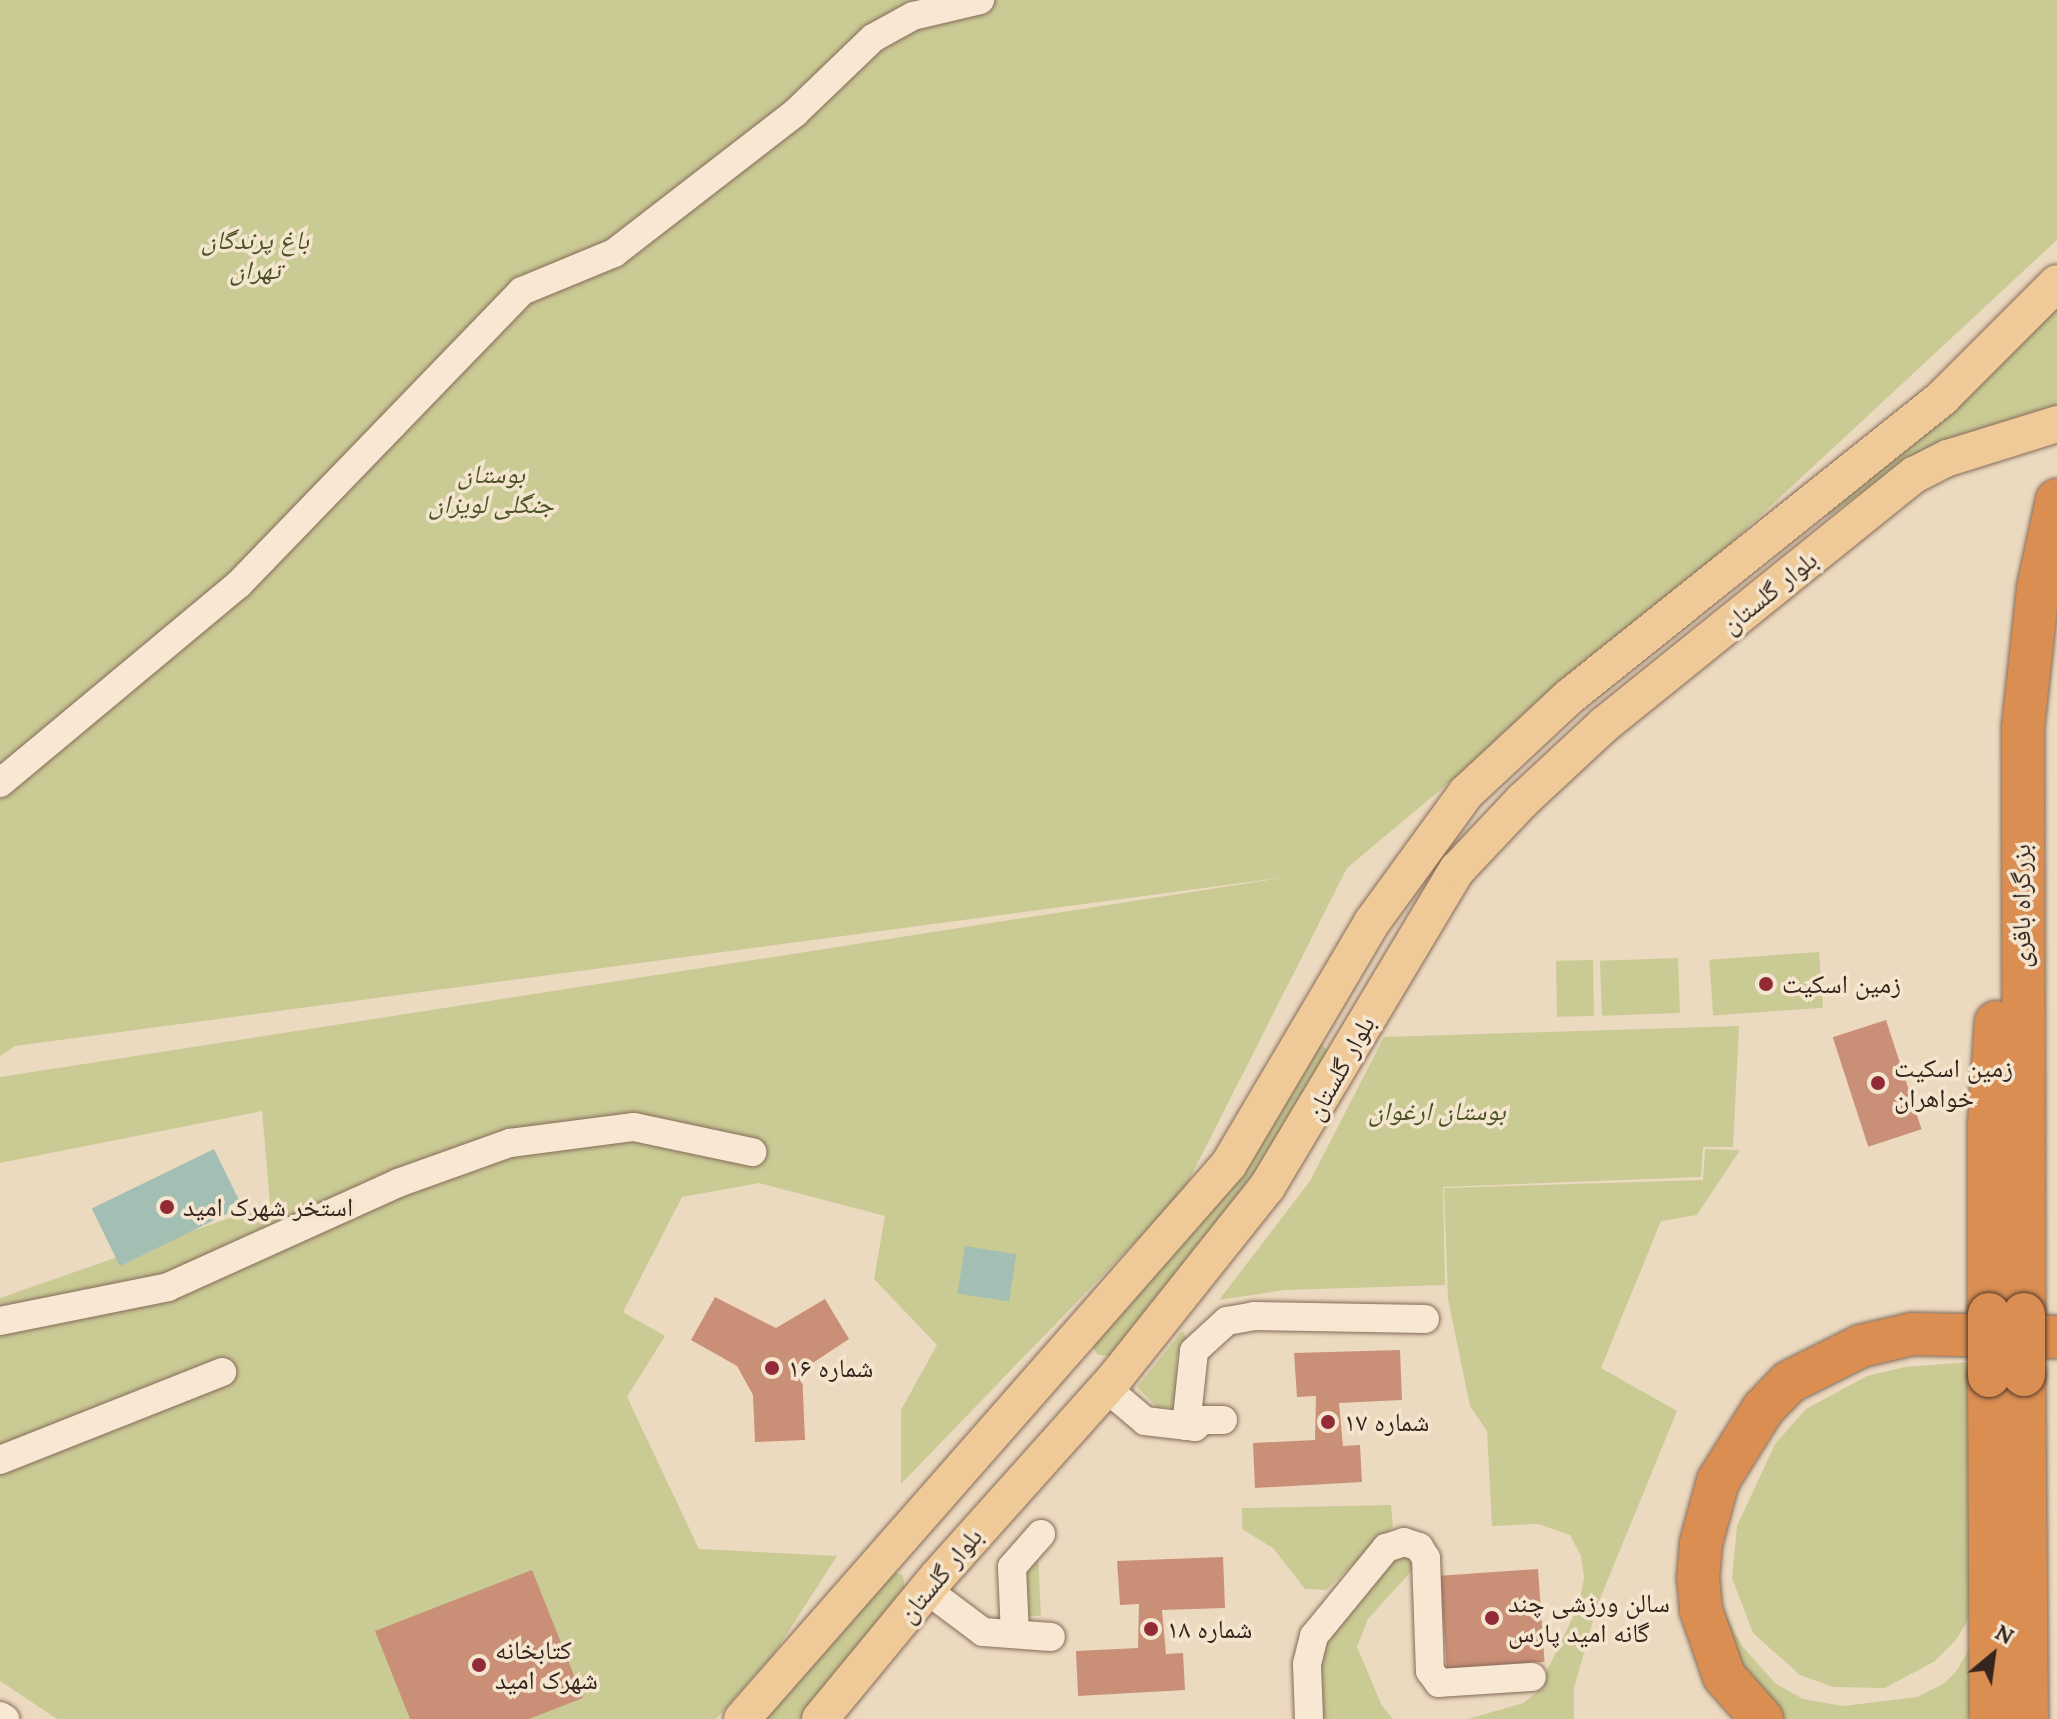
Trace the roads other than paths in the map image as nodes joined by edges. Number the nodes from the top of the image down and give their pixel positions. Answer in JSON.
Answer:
{"nodes":[{"id":1,"x":896,"y":0,"type":"edge"},
{"id":2,"x":980,"y":0,"type":"edge"},
{"id":3,"x":873,"y":38,"type":"junction"},
{"id":4,"x":2057,"y":283,"type":"edge"},
{"id":5,"x":2057,"y":424,"type":"edge"},
{"id":6,"x":2057,"y":500,"type":"edge"},
{"id":7,"x":1812,"y":503,"type":"junction"},
{"id":8,"x":1833,"y":541,"type":"junction"},
{"id":9,"x":0,"y":783,"type":"edge"},
{"id":10,"x":1312,"y":1021,"type":"junction"},
{"id":11,"x":1352,"y":1043,"type":"junction"},
{"id":12,"x":752,"y":1152,"type":"dead end"},
{"id":13,"x":1425,"y":1319,"type":"dead end"},
{"id":14,"x":0,"y":1321,"type":"edge"},
{"id":15,"x":2023,"y":1322,"type":"edge"},
{"id":16,"x":1074,"y":1339,"type":"junction"},
{"id":17,"x":222,"y":1372,"type":"dead end"},
{"id":18,"x":2006,"y":1376,"type":"junction"},
{"id":19,"x":1110,"y":1383,"type":"junction"},
{"id":20,"x":1191,"y":1426,"type":"junction"},
{"id":21,"x":1224,"y":1428,"type":"dead end"},
{"id":22,"x":0,"y":1460,"type":"edge"},
{"id":23,"x":1041,"y":1534,"type":"dead end"},
{"id":24,"x":896,"y":1537,"type":"junction"},
{"id":25,"x":932,"y":1583,"type":"junction"},
{"id":26,"x":1532,"y":1677,"type":"dead end"},
{"id":27,"x":742,"y":1719,"type":"edge"},
{"id":28,"x":820,"y":1719,"type":"edge"},
{"id":29,"x":1309,"y":1719,"type":"edge"},
{"id":30,"x":1762,"y":1719,"type":"edge"},
{"id":31,"x":1991,"y":1719,"type":"edge"},
{"id":32,"x":2027,"y":1719,"type":"edge"}],
"edges":[{"from":1,"to":3,"type":"street"},
{"from":2,"to":3,"type":"street"},
{"from":3,"to":9,"type":"street"},
{"from":4,"to":7,"type":"main road","name":"بلوار گلستان"},
{"from":5,"to":8,"type":"main road","name":"بلوار گلستان"},
{"from":6,"to":15,"type":"highway","name":"بزرگراه باقری"},
{"from":7,"to":8,"type":"main road"},
{"from":7,"to":10,"type":"main road","name":"بلوار گلستان"},
{"from":8,"to":11,"type":"main road","name":"بلوار گلستان"},
{"from":10,"to":11,"type":"main road"},
{"from":10,"to":16,"type":"main road","name":"بلوار گلستان"},
{"from":11,"to":19,"type":"main road","name":"بلوار گلستان"},
{"from":12,"to":14,"type":"street"},
{"from":13,"to":20,"type":"street"},
{"from":15,"to":18,"type":"highway","name":"بزرگراه باقری","bridge":true},
{"from":15,"to":30,"type":"highway"},
{"from":16,"to":19,"type":"main road"},
{"from":16,"to":24,"type":"main road","name":"بلوار گلستان"},
{"from":17,"to":22,"type":"street"},
{"from":18,"to":31,"type":"highway"},
{"from":18,"to":32,"type":"highway"},
{"from":19,"to":20,"type":"street"},
{"from":19,"to":25,"type":"main road","name":"بلوار گلستان"},
{"from":20,"to":21,"type":"street"},
{"from":23,"to":25,"type":"street"},
{"from":24,"to":25,"type":"main road"},
{"from":24,"to":27,"type":"main road","name":"بلوار گلستان"},
{"from":25,"to":28,"type":"main road","name":"بلوار گلستان"},
{"from":26,"to":29,"type":"street"}]}
